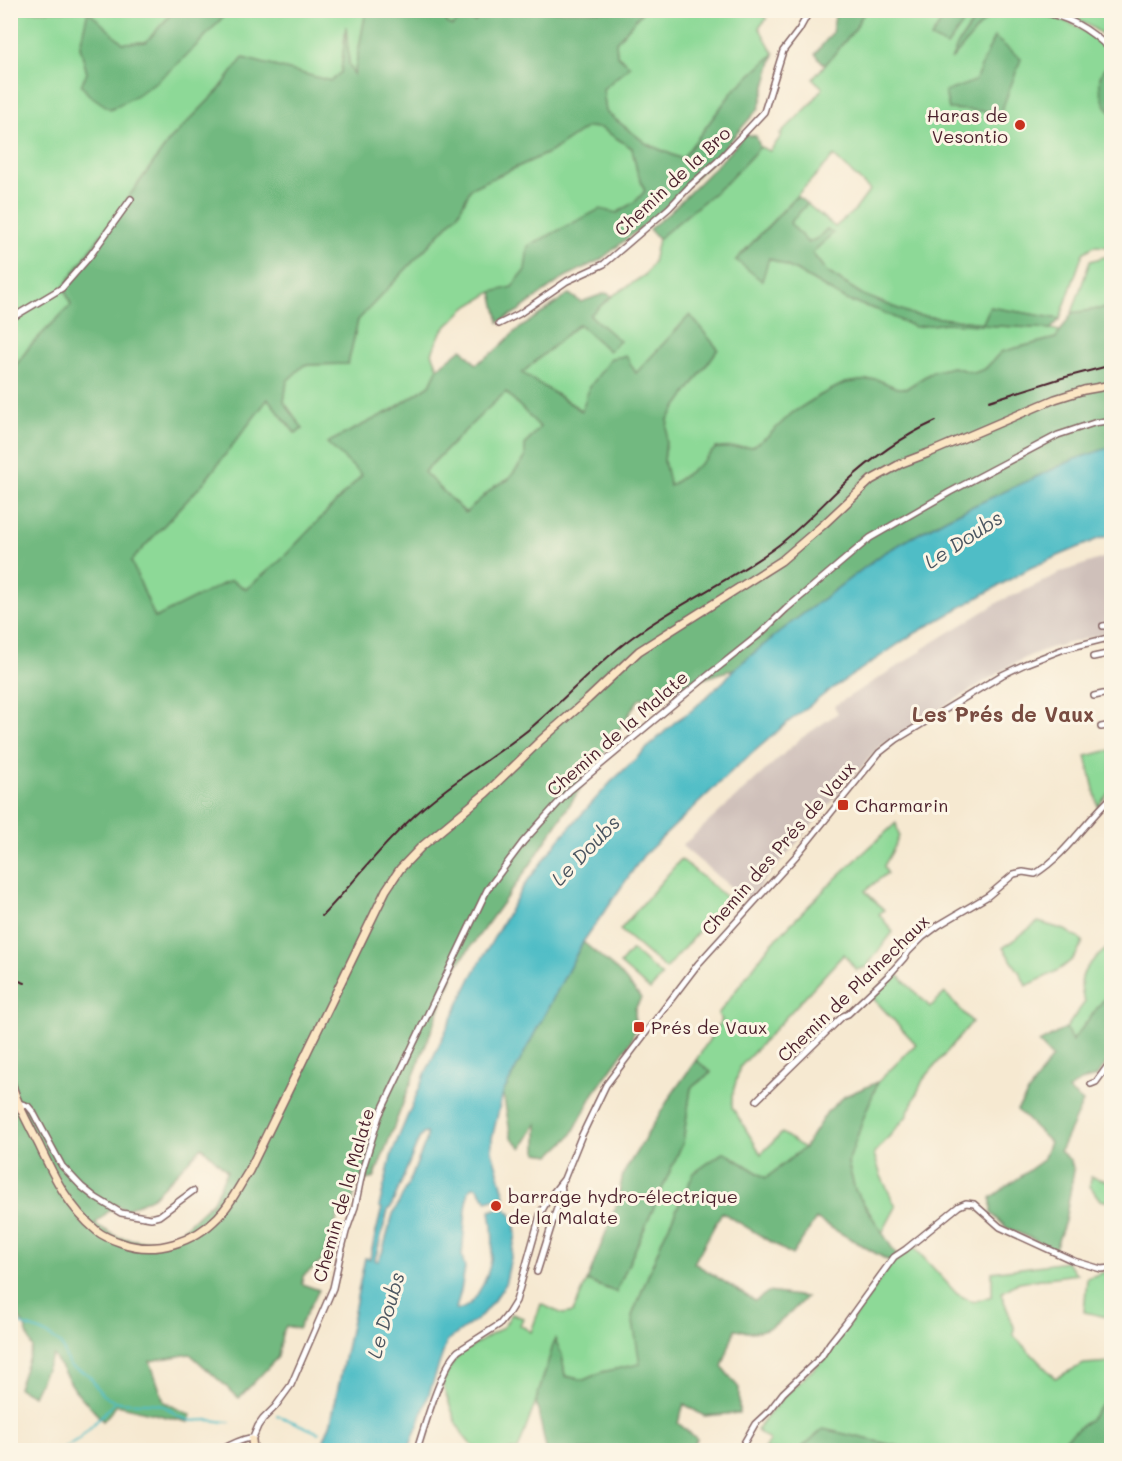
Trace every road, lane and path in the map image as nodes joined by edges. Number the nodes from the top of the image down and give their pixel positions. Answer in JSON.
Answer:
{"nodes":[{"id":1,"x":810,"y":10,"type":"edge"},
{"id":2,"x":1034,"y":10,"type":"edge"},
{"id":3,"x":1112,"y":51,"type":"edge"},
{"id":4,"x":131,"y":199,"type":"dead end"},
{"id":5,"x":10,"y":318,"type":"edge"},
{"id":6,"x":499,"y":324,"type":"dead end"},
{"id":7,"x":1112,"y":385,"type":"edge"},
{"id":8,"x":1112,"y":420,"type":"edge"},
{"id":9,"x":1112,"y":625,"type":"edge"},
{"id":10,"x":1103,"y":626,"type":"dead end"},
{"id":11,"x":1112,"y":637,"type":"edge"},
{"id":12,"x":1112,"y":653,"type":"edge"},
{"id":13,"x":1093,"y":657,"type":"dead end"},
{"id":14,"x":1112,"y":692,"type":"edge"},
{"id":15,"x":1094,"y":696,"type":"dead end"},
{"id":16,"x":1112,"y":725,"type":"edge"},
{"id":17,"x":1101,"y":728,"type":"dead end"},
{"id":18,"x":1112,"y":797,"type":"edge"},
{"id":19,"x":1112,"y":1060,"type":"edge"},
{"id":20,"x":10,"y":1077,"type":"edge"},
{"id":21,"x":1091,"y":1084,"type":"dead end"},
{"id":22,"x":757,"y":1100,"type":"dead end"},
{"id":23,"x":19,"y":1103,"type":"junction"},
{"id":24,"x":561,"y":1183,"type":"junction"},
{"id":25,"x":193,"y":1191,"type":"dead end"},
{"id":26,"x":1112,"y":1268,"type":"edge"},
{"id":27,"x":537,"y":1272,"type":"dead end"},
{"id":28,"x":252,"y":1440,"type":"junction"},
{"id":29,"x":221,"y":1450,"type":"edge"},
{"id":30,"x":253,"y":1450,"type":"edge"},
{"id":31,"x":417,"y":1450,"type":"edge"},
{"id":32,"x":740,"y":1450,"type":"edge"}],
"edges":[{"from":1,"to":6,"type":"street","name":"Chemin de la Bro"},
{"from":2,"to":3,"type":"street"},
{"from":4,"to":5,"type":"street"},
{"from":7,"to":23,"type":"main road"},
{"from":8,"to":28,"type":"street","name":"Chemin de la Malate"},
{"from":9,"to":10,"type":"street"},
{"from":11,"to":24,"type":"street","name":"Chemin des Prés de Vaux"},
{"from":12,"to":13,"type":"street"},
{"from":14,"to":15,"type":"street"},
{"from":16,"to":17,"type":"street"},
{"from":18,"to":22,"type":"street","name":"Chemin de Plainechaux"},
{"from":19,"to":21,"type":"street"},
{"from":20,"to":23,"type":"main road"},
{"from":23,"to":25,"type":"street"},
{"from":24,"to":27,"type":"street","name":"Chemin des Prés de Vaux"},
{"from":24,"to":31,"type":"street","name":"Chemin des Prés de Vaux"},
{"from":26,"to":32,"type":"street"},
{"from":28,"to":29,"type":"street"},
{"from":28,"to":30,"type":"main road"}]}
